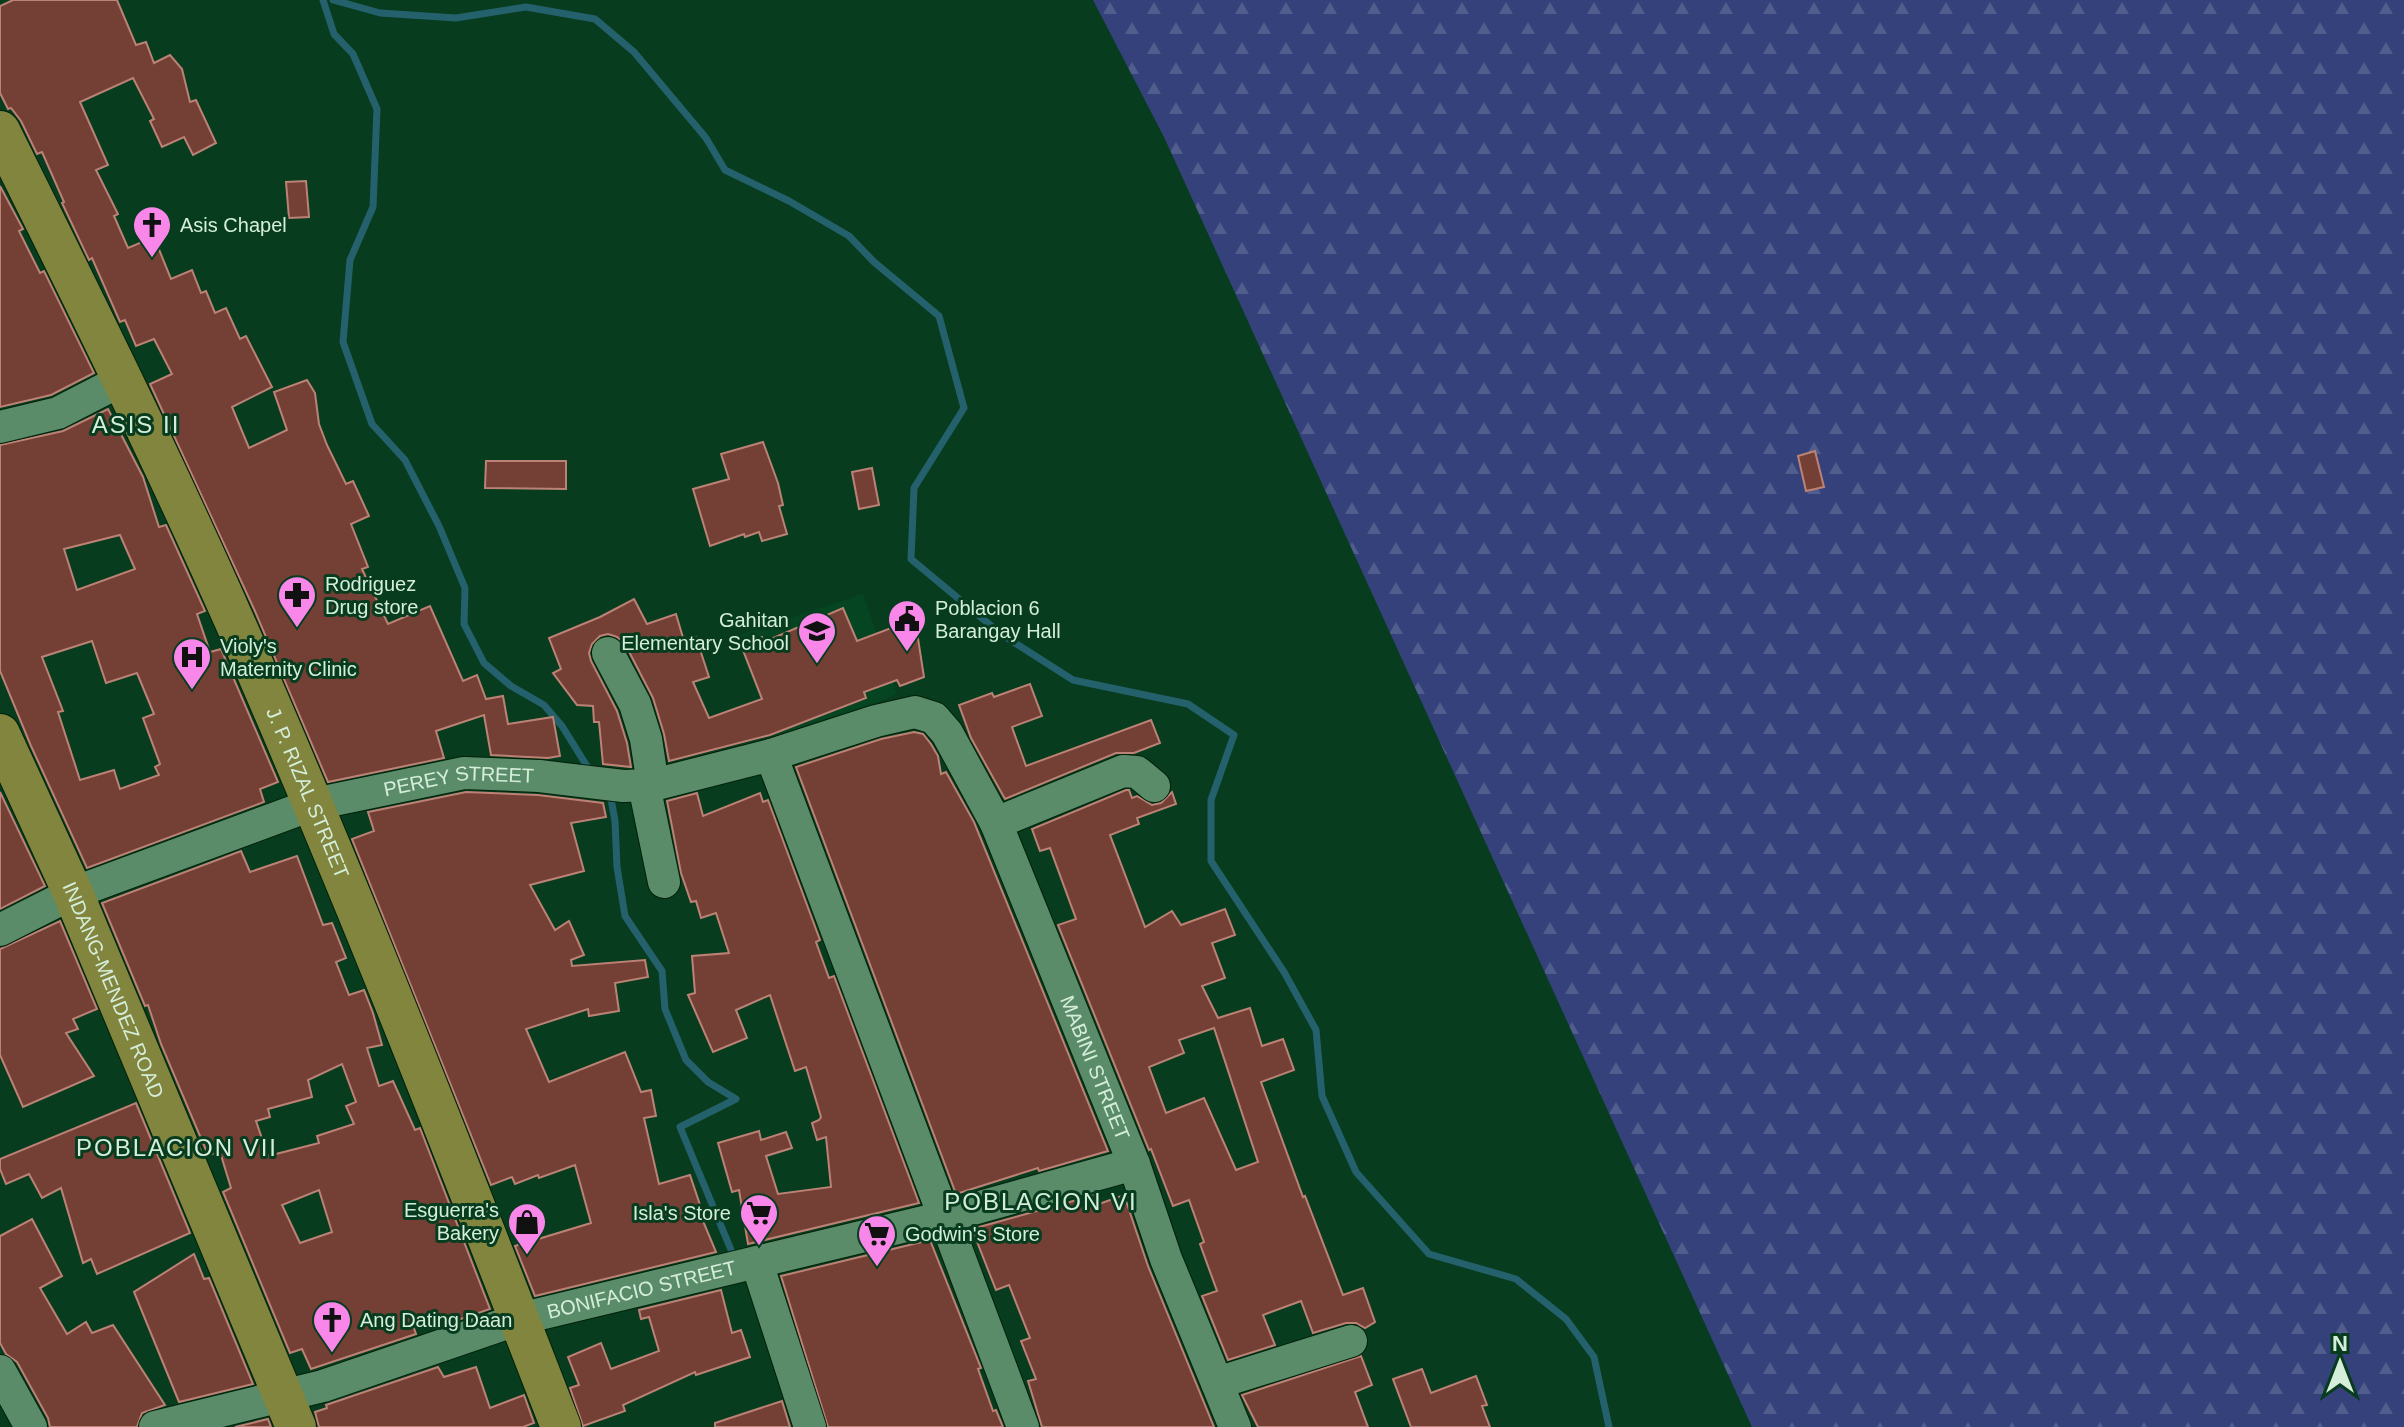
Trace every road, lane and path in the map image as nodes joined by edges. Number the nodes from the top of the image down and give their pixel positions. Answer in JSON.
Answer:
{"nodes":[{"id":1,"x":0,"y":131,"type":"edge"},
{"id":2,"x":124,"y":379,"type":"junction"},
{"id":3,"x":0,"y":427,"type":"edge"},
{"id":4,"x":608,"y":653,"type":"dead end"},
{"id":5,"x":934,"y":718,"type":"joint"},
{"id":6,"x":0,"y":734,"type":"edge"},
{"id":7,"x":771,"y":755,"type":"junction"},
{"id":8,"x":640,"y":785,"type":"junction"},
{"id":9,"x":1154,"y":786,"type":"dead end"},
{"id":10,"x":314,"y":804,"type":"junction"},
{"id":11,"x":996,"y":823,"type":"junction"},
{"id":12,"x":664,"y":882,"type":"dead end"},
{"id":13,"x":73,"y":893,"type":"junction"},
{"id":14,"x":0,"y":930,"type":"edge"},
{"id":15,"x":1134,"y":1164,"type":"junction"},
{"id":16,"x":944,"y":1217,"type":"junction"},
{"id":17,"x":757,"y":1263,"type":"junction"},
{"id":18,"x":519,"y":1319,"type":"junction"},
{"id":19,"x":1351,"y":1341,"type":"dead end"},
{"id":20,"x":0,"y":1371,"type":"edge"},
{"id":21,"x":1217,"y":1383,"type":"junction"},
{"id":22,"x":290,"y":1411,"type":"edge"},
{"id":23,"x":31,"y":1427,"type":"edge"},
{"id":24,"x":155,"y":1427,"type":"edge"},
{"id":25,"x":561,"y":1427,"type":"edge"},
{"id":26,"x":810,"y":1427,"type":"edge"},
{"id":27,"x":1023,"y":1427,"type":"edge"},
{"id":28,"x":1235,"y":1427,"type":"edge"}],
"edges":[{"from":1,"to":2,"type":"main road","name":"J. P. RIZAL STREET"},
{"from":2,"to":3,"type":"street"},
{"from":2,"to":10,"type":"main road","name":"J. P. RIZAL STREET"},
{"from":4,"to":8,"type":"street"},
{"from":5,"to":7,"type":"street","name":"PEREY STREET"},
{"from":5,"to":11,"type":"street","name":"MABINI STREET"},
{"from":6,"to":13,"type":"main road","name":"INDANG-MENDEZ ROAD"},
{"from":7,"to":8,"type":"street","name":"PEREY STREET"},
{"from":7,"to":16,"type":"street"},
{"from":8,"to":10,"type":"street","name":"PEREY STREET"},
{"from":8,"to":12,"type":"street"},
{"from":9,"to":11,"type":"street"},
{"from":10,"to":13,"type":"street","name":"PEREY STREET"},
{"from":10,"to":18,"type":"main road","name":"J. P. RIZAL STREET"},
{"from":11,"to":15,"type":"street","name":"MABINI STREET"},
{"from":13,"to":14,"type":"street","name":"PEREY STREET"},
{"from":13,"to":22,"type":"main road","name":"INDANG-MENDEZ ROAD"},
{"from":15,"to":16,"type":"street","name":"BONIFACIO STREET"},
{"from":15,"to":21,"type":"street","name":"MABINI STREET"},
{"from":16,"to":17,"type":"street","name":"BONIFACIO STREET"},
{"from":16,"to":27,"type":"street"},
{"from":17,"to":18,"type":"street","name":"BONIFACIO STREET"},
{"from":17,"to":26,"type":"street"},
{"from":18,"to":22,"type":"street","name":"BONIFACIO STREET"},
{"from":18,"to":25,"type":"main road","name":"J. P. RIZAL STREET"},
{"from":19,"to":21,"type":"street"},
{"from":20,"to":23,"type":"street"},
{"from":21,"to":28,"type":"street","name":"MABINI STREET"},
{"from":22,"to":24,"type":"street","name":"BONIFACIO STREET"}]}
